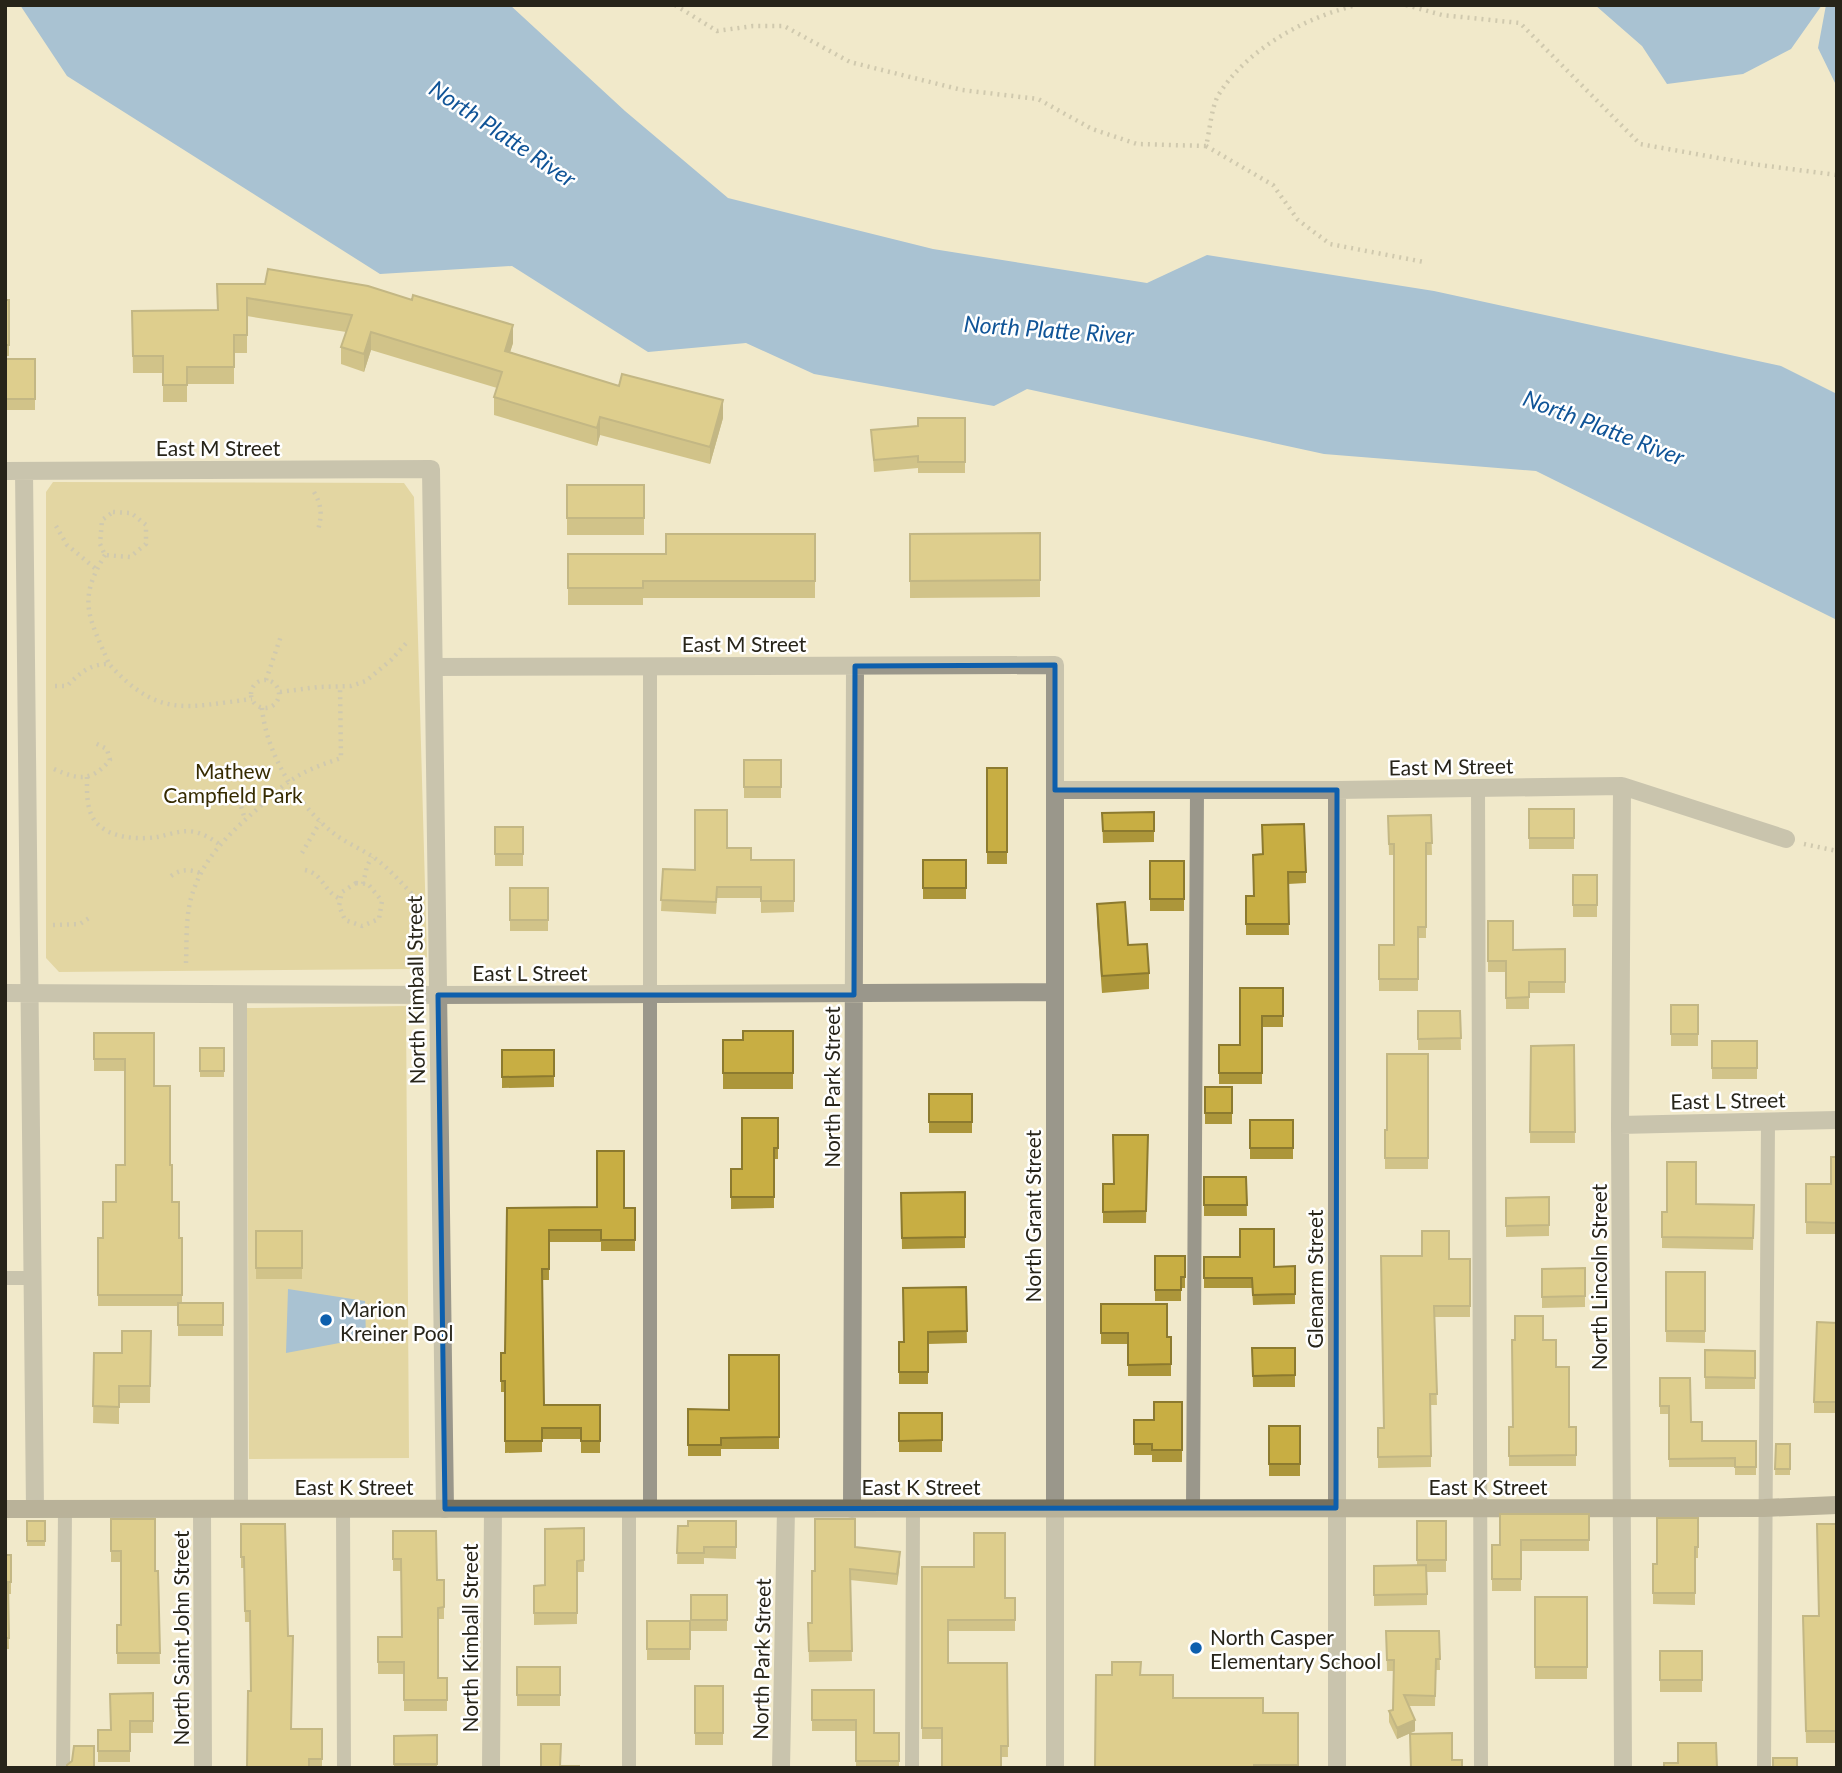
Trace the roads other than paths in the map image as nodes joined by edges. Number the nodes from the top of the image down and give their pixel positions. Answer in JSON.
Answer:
{"nodes":[{"id":1,"x":431,"y":470,"type":"joint"},
{"id":2,"x":5,"y":471,"type":"edge"},
{"id":3,"x":24,"y":471,"type":"junction"},
{"id":4,"x":1055,"y":665,"type":"joint"},
{"id":5,"x":650,"y":666,"type":"junction"},
{"id":6,"x":855,"y":666,"type":"junction"},
{"id":7,"x":433,"y":667,"type":"junction"},
{"id":8,"x":1622,"y":786,"type":"junction"},
{"id":9,"x":1478,"y":788,"type":"junction"},
{"id":10,"x":1055,"y":790,"type":"junction"},
{"id":11,"x":1197,"y":790,"type":"junction"},
{"id":12,"x":1337,"y":790,"type":"junction"},
{"id":13,"x":1786,"y":839,"type":"road end"},
{"id":14,"x":1055,"y":992,"type":"junction"},
{"id":15,"x":5,"y":993,"type":"edge"},
{"id":16,"x":29,"y":993,"type":"junction"},
{"id":17,"x":240,"y":994,"type":"junction"},
{"id":18,"x":438,"y":995,"type":"junction"},
{"id":19,"x":650,"y":995,"type":"junction"},
{"id":20,"x":854,"y":995,"type":"junction"},
{"id":21,"x":1837,"y":1120,"type":"edge"},
{"id":22,"x":1768,"y":1122,"type":"junction"},
{"id":23,"x":1620,"y":1125,"type":"junction"},
{"id":24,"x":5,"y":1278,"type":"edge"},
{"id":25,"x":33,"y":1279,"type":"junction"},
{"id":26,"x":1837,"y":1506,"type":"edge"},
{"id":27,"x":1336,"y":1508,"type":"junction"},
{"id":28,"x":1480,"y":1508,"type":"junction"},
{"id":29,"x":1623,"y":1508,"type":"junction"},
{"id":30,"x":1764,"y":1508,"type":"junction"},
{"id":31,"x":5,"y":1509,"type":"edge"},
{"id":32,"x":35,"y":1509,"type":"junction"},
{"id":33,"x":65,"y":1509,"type":"junction"},
{"id":34,"x":202,"y":1509,"type":"junction"},
{"id":35,"x":241,"y":1509,"type":"junction"},
{"id":36,"x":343,"y":1509,"type":"junction"},
{"id":37,"x":445,"y":1509,"type":"junction"},
{"id":38,"x":493,"y":1509,"type":"junction"},
{"id":39,"x":629,"y":1509,"type":"junction"},
{"id":40,"x":650,"y":1509,"type":"junction"},
{"id":41,"x":786,"y":1509,"type":"junction"},
{"id":42,"x":852,"y":1509,"type":"junction"},
{"id":43,"x":913,"y":1509,"type":"junction"},
{"id":44,"x":1055,"y":1509,"type":"junction"},
{"id":45,"x":1193,"y":1509,"type":"junction"},
{"id":46,"x":63,"y":1768,"type":"edge"},
{"id":47,"x":203,"y":1768,"type":"edge"},
{"id":48,"x":344,"y":1768,"type":"edge"},
{"id":49,"x":491,"y":1768,"type":"edge"},
{"id":50,"x":629,"y":1768,"type":"edge"},
{"id":51,"x":782,"y":1768,"type":"edge"},
{"id":52,"x":912,"y":1768,"type":"edge"},
{"id":53,"x":1055,"y":1768,"type":"edge"},
{"id":54,"x":1337,"y":1768,"type":"edge"},
{"id":55,"x":1481,"y":1768,"type":"edge"},
{"id":56,"x":1623,"y":1768,"type":"edge"},
{"id":57,"x":1764,"y":1768,"type":"edge"}],
"edges":[{"from":1,"to":3,"type":"street","name":"East M Street"},
{"from":1,"to":7,"type":"street","name":"North Kimball Street"},
{"from":2,"to":3,"type":"street","name":"East M Street"},
{"from":3,"to":16,"type":"street"},
{"from":4,"to":6,"type":"street","name":"East M Street"},
{"from":4,"to":10,"type":"street","name":"North Grant Street"},
{"from":5,"to":6,"type":"street","name":"East M Street"},
{"from":5,"to":7,"type":"street","name":"East M Street"},
{"from":5,"to":19,"type":"lane"},
{"from":6,"to":20,"type":"street","name":"North Park Street"},
{"from":7,"to":18,"type":"street","name":"North Kimball Street"},
{"from":8,"to":9,"type":"street","name":"East M Street"},
{"from":8,"to":13,"type":"street","name":"East M Street"},
{"from":8,"to":23,"type":"street","name":"North Lincoln Street"},
{"from":9,"to":12,"type":"street","name":"East M Street"},
{"from":9,"to":28,"type":"lane"},
{"from":10,"to":11,"type":"street","name":"East M Street"},
{"from":10,"to":14,"type":"street","name":"North Grant Street"},
{"from":11,"to":12,"type":"street","name":"East M Street"},
{"from":11,"to":45,"type":"lane"},
{"from":12,"to":27,"type":"street","name":"Glenarm Street"},
{"from":14,"to":20,"type":"street","name":"East L Street"},
{"from":14,"to":44,"type":"street","name":"North Grant Street"},
{"from":15,"to":16,"type":"street","name":"East L Street"},
{"from":16,"to":17,"type":"street","name":"East L Street"},
{"from":16,"to":25,"type":"street"},
{"from":17,"to":18,"type":"street","name":"East L Street"},
{"from":17,"to":35,"type":"lane"},
{"from":18,"to":19,"type":"street","name":"East L Street"},
{"from":18,"to":37,"type":"street","name":"North Kimball Street"},
{"from":19,"to":20,"type":"street","name":"East L Street"},
{"from":19,"to":40,"type":"lane"},
{"from":20,"to":42,"type":"street","name":"North Park Street"},
{"from":21,"to":22,"type":"street","name":"East L Street"},
{"from":22,"to":23,"type":"street","name":"East L Street"},
{"from":22,"to":30,"type":"lane"},
{"from":23,"to":29,"type":"street","name":"North Lincoln Street"},
{"from":24,"to":25,"type":"lane"},
{"from":25,"to":32,"type":"street"},
{"from":26,"to":30,"type":"street","name":"East K Street"},
{"from":27,"to":28,"type":"street","name":"East K Street"},
{"from":27,"to":45,"type":"street","name":"East K Street"},
{"from":27,"to":54,"type":"street","name":"Glenarm Street"},
{"from":28,"to":29,"type":"street","name":"East K Street"},
{"from":28,"to":55,"type":"lane"},
{"from":29,"to":30,"type":"street","name":"East K Street"},
{"from":29,"to":56,"type":"street","name":"North Lincoln Street"},
{"from":30,"to":57,"type":"lane"},
{"from":31,"to":32,"type":"street","name":"East K Street"},
{"from":32,"to":33,"type":"street","name":"East K Street"},
{"from":33,"to":34,"type":"street","name":"East K Street"},
{"from":33,"to":46,"type":"lane"},
{"from":34,"to":35,"type":"street","name":"East K Street"},
{"from":34,"to":47,"type":"street","name":"North Saint John Street"},
{"from":35,"to":36,"type":"street","name":"East K Street"},
{"from":36,"to":37,"type":"street","name":"East K Street"},
{"from":36,"to":48,"type":"lane"},
{"from":37,"to":38,"type":"street","name":"East K Street"},
{"from":38,"to":39,"type":"street","name":"East K Street"},
{"from":38,"to":49,"type":"street","name":"North Kimball Street"},
{"from":39,"to":40,"type":"street","name":"East K Street"},
{"from":39,"to":50,"type":"lane"},
{"from":40,"to":41,"type":"street","name":"East K Street"},
{"from":41,"to":42,"type":"street","name":"East K Street"},
{"from":41,"to":51,"type":"street","name":"North Park Street"},
{"from":42,"to":43,"type":"street","name":"East K Street"},
{"from":43,"to":44,"type":"street","name":"East K Street"},
{"from":43,"to":52,"type":"lane"},
{"from":44,"to":45,"type":"street","name":"East K Street"},
{"from":44,"to":53,"type":"street","name":"North Grant Street"}]}
